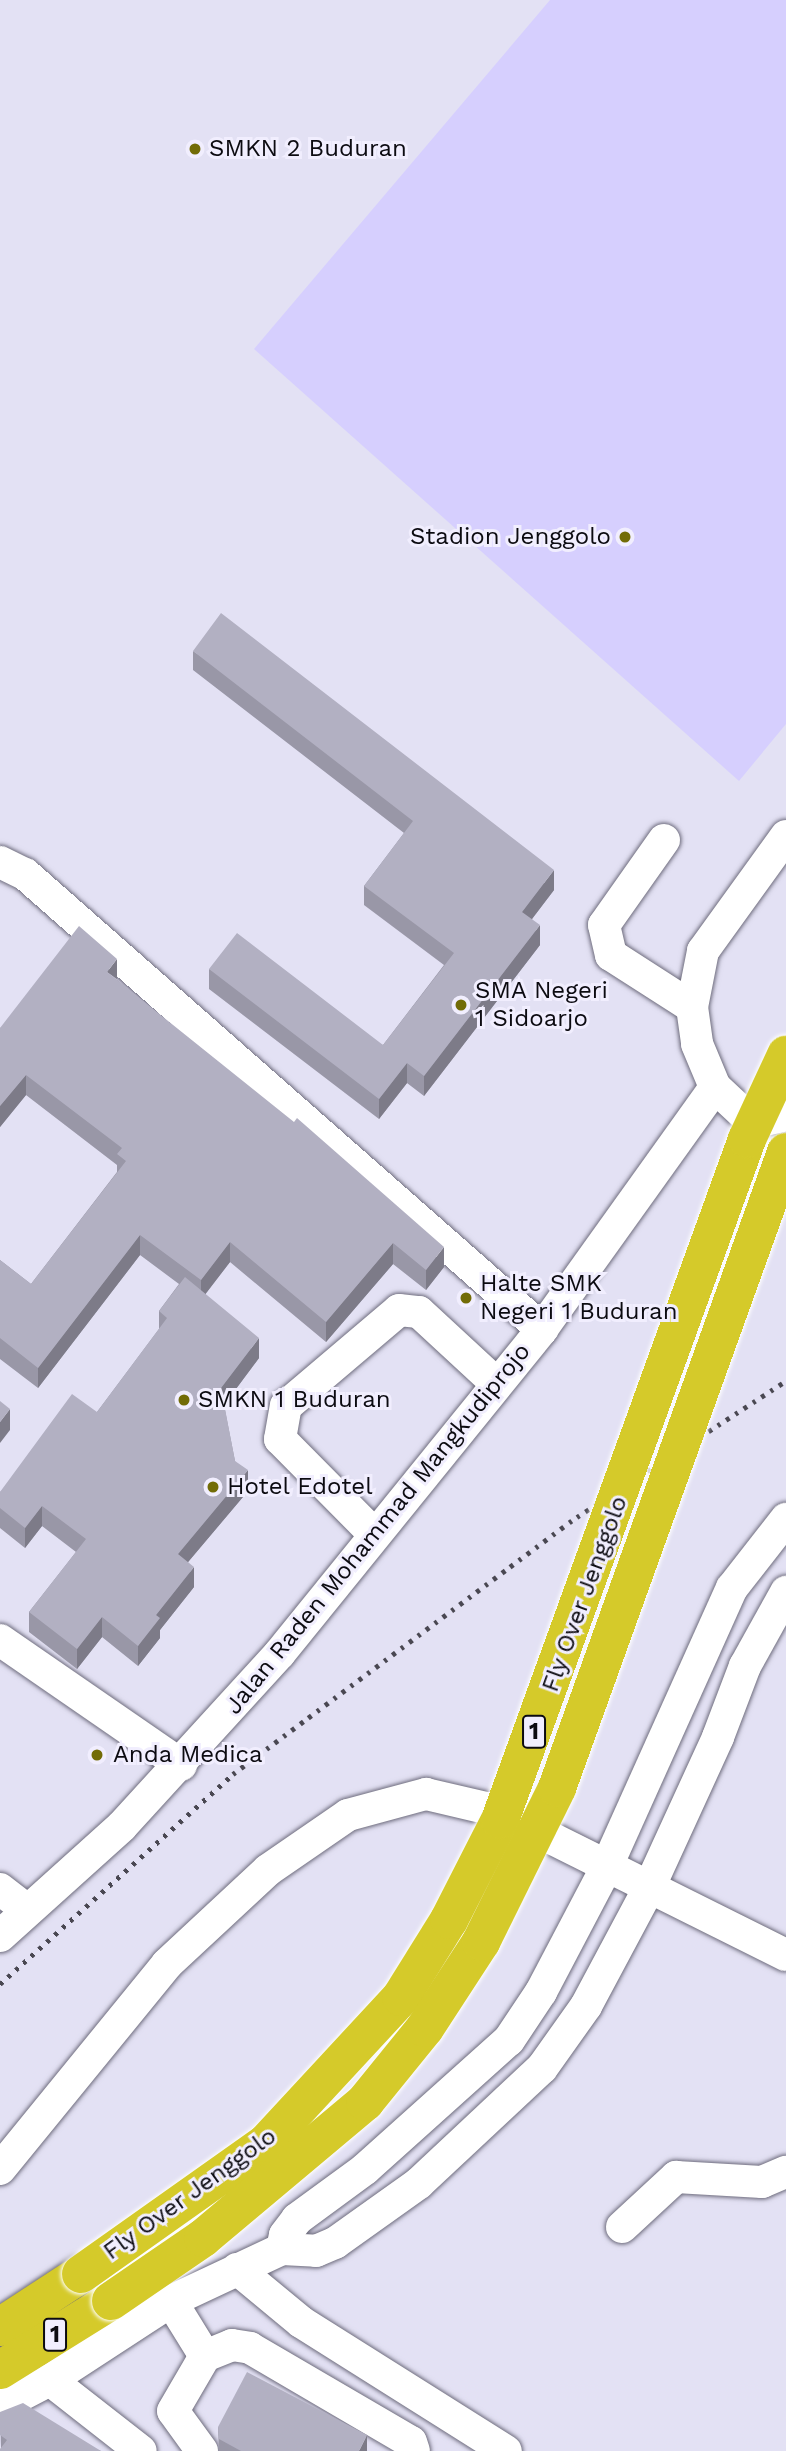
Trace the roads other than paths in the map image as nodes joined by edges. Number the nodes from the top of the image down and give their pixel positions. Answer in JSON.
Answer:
{"nodes":[{"id":1,"x":786,"y":836,"type":"edge"},
{"id":2,"x":664,"y":840,"type":"dead end"},
{"id":3,"x":0,"y":862,"type":"edge"},
{"id":4,"x":692,"y":1007,"type":"junction"},
{"id":5,"x":786,"y":1055,"type":"edge"},
{"id":6,"x":715,"y":1087,"type":"junction"},
{"id":7,"x":786,"y":1115,"type":"edge"},
{"id":8,"x":786,"y":1152,"type":"edge"},
{"id":9,"x":542,"y":1329,"type":"junction"},
{"id":10,"x":497,"y":1384,"type":"junction"},
{"id":11,"x":786,"y":1519,"type":"edge"},
{"id":12,"x":375,"y":1535,"type":"junction"},
{"id":13,"x":781,"y":1608,"type":"edge"},
{"id":14,"x":0,"y":1640,"type":"edge"},
{"id":15,"x":181,"y":1765,"type":"junction"},
{"id":16,"x":606,"y":1868,"type":"junction"},
{"id":17,"x":649,"y":1888,"type":"junction"},
{"id":18,"x":0,"y":1889,"type":"edge"},
{"id":19,"x":27,"y":1910,"type":"junction"},
{"id":20,"x":0,"y":1936,"type":"edge"},
{"id":21,"x":786,"y":1955,"type":"edge"},
{"id":22,"x":0,"y":2169,"type":"edge"},
{"id":23,"x":786,"y":2172,"type":"edge"},
{"id":24,"x":622,"y":2227,"type":"dead end"},
{"id":25,"x":282,"y":2249,"type":"junction"},
{"id":26,"x":237,"y":2269,"type":"junction"},
{"id":27,"x":171,"y":2301,"type":"junction"},
{"id":28,"x":0,"y":2327,"type":"edge"},
{"id":29,"x":205,"y":2356,"type":"junction"},
{"id":30,"x":0,"y":2370,"type":"edge"},
{"id":31,"x":50,"y":2381,"type":"junction"},
{"id":32,"x":0,"y":2406,"type":"edge"},
{"id":33,"x":141,"y":2451,"type":"edge"},
{"id":34,"x":202,"y":2451,"type":"edge"},
{"id":35,"x":414,"y":2451,"type":"edge"},
{"id":36,"x":506,"y":2451,"type":"edge"}],
"edges":[{"from":1,"to":4,"type":"street"},
{"from":2,"to":4,"type":"street"},
{"from":3,"to":9,"type":"street"},
{"from":4,"to":6,"type":"street"},
{"from":5,"to":28,"type":"highway","name":"Fly Over Jenggolo","number":"1","bridge":true},
{"from":6,"to":7,"type":"street"},
{"from":6,"to":9,"type":"street","name":"Jalan Raden Mohammad Mangkudiprojo"},
{"from":8,"to":30,"type":"highway","name":"Fly Over Jenggolo","number":"1","bridge":true},
{"from":9,"to":10,"type":"street","name":"Jalan Raden Mohammad Mangkudiprojo"},
{"from":10,"to":12,"type":"street","name":"Jalan Raden Mohammad Mangkudiprojo"},
{"from":10,"to":12,"type":"street"},
{"from":11,"to":16,"type":"street"},
{"from":12,"to":15,"type":"street","name":"Jalan Raden Mohammad Mangkudiprojo"},
{"from":13,"to":17,"type":"street"},
{"from":14,"to":15,"type":"street"},
{"from":15,"to":19,"type":"street","name":"Jalan Raden Mohammad Mangkudiprojo"},
{"from":16,"to":17,"type":"street"},
{"from":16,"to":22,"type":"street"},
{"from":16,"to":25,"type":"street"},
{"from":17,"to":21,"type":"street"},
{"from":17,"to":25,"type":"street"},
{"from":18,"to":19,"type":"street"},
{"from":19,"to":20,"type":"street","name":"Jalan Raden Mohammad Mangkudiprojo"},
{"from":23,"to":24,"type":"street"},
{"from":25,"to":26,"type":"street"},
{"from":26,"to":27,"type":"street"},
{"from":26,"to":36,"type":"street"},
{"from":27,"to":29,"type":"street"},
{"from":27,"to":31,"type":"street"},
{"from":29,"to":34,"type":"street"},
{"from":29,"to":35,"type":"street"},
{"from":31,"to":32,"type":"street"},
{"from":31,"to":33,"type":"street"}]}
